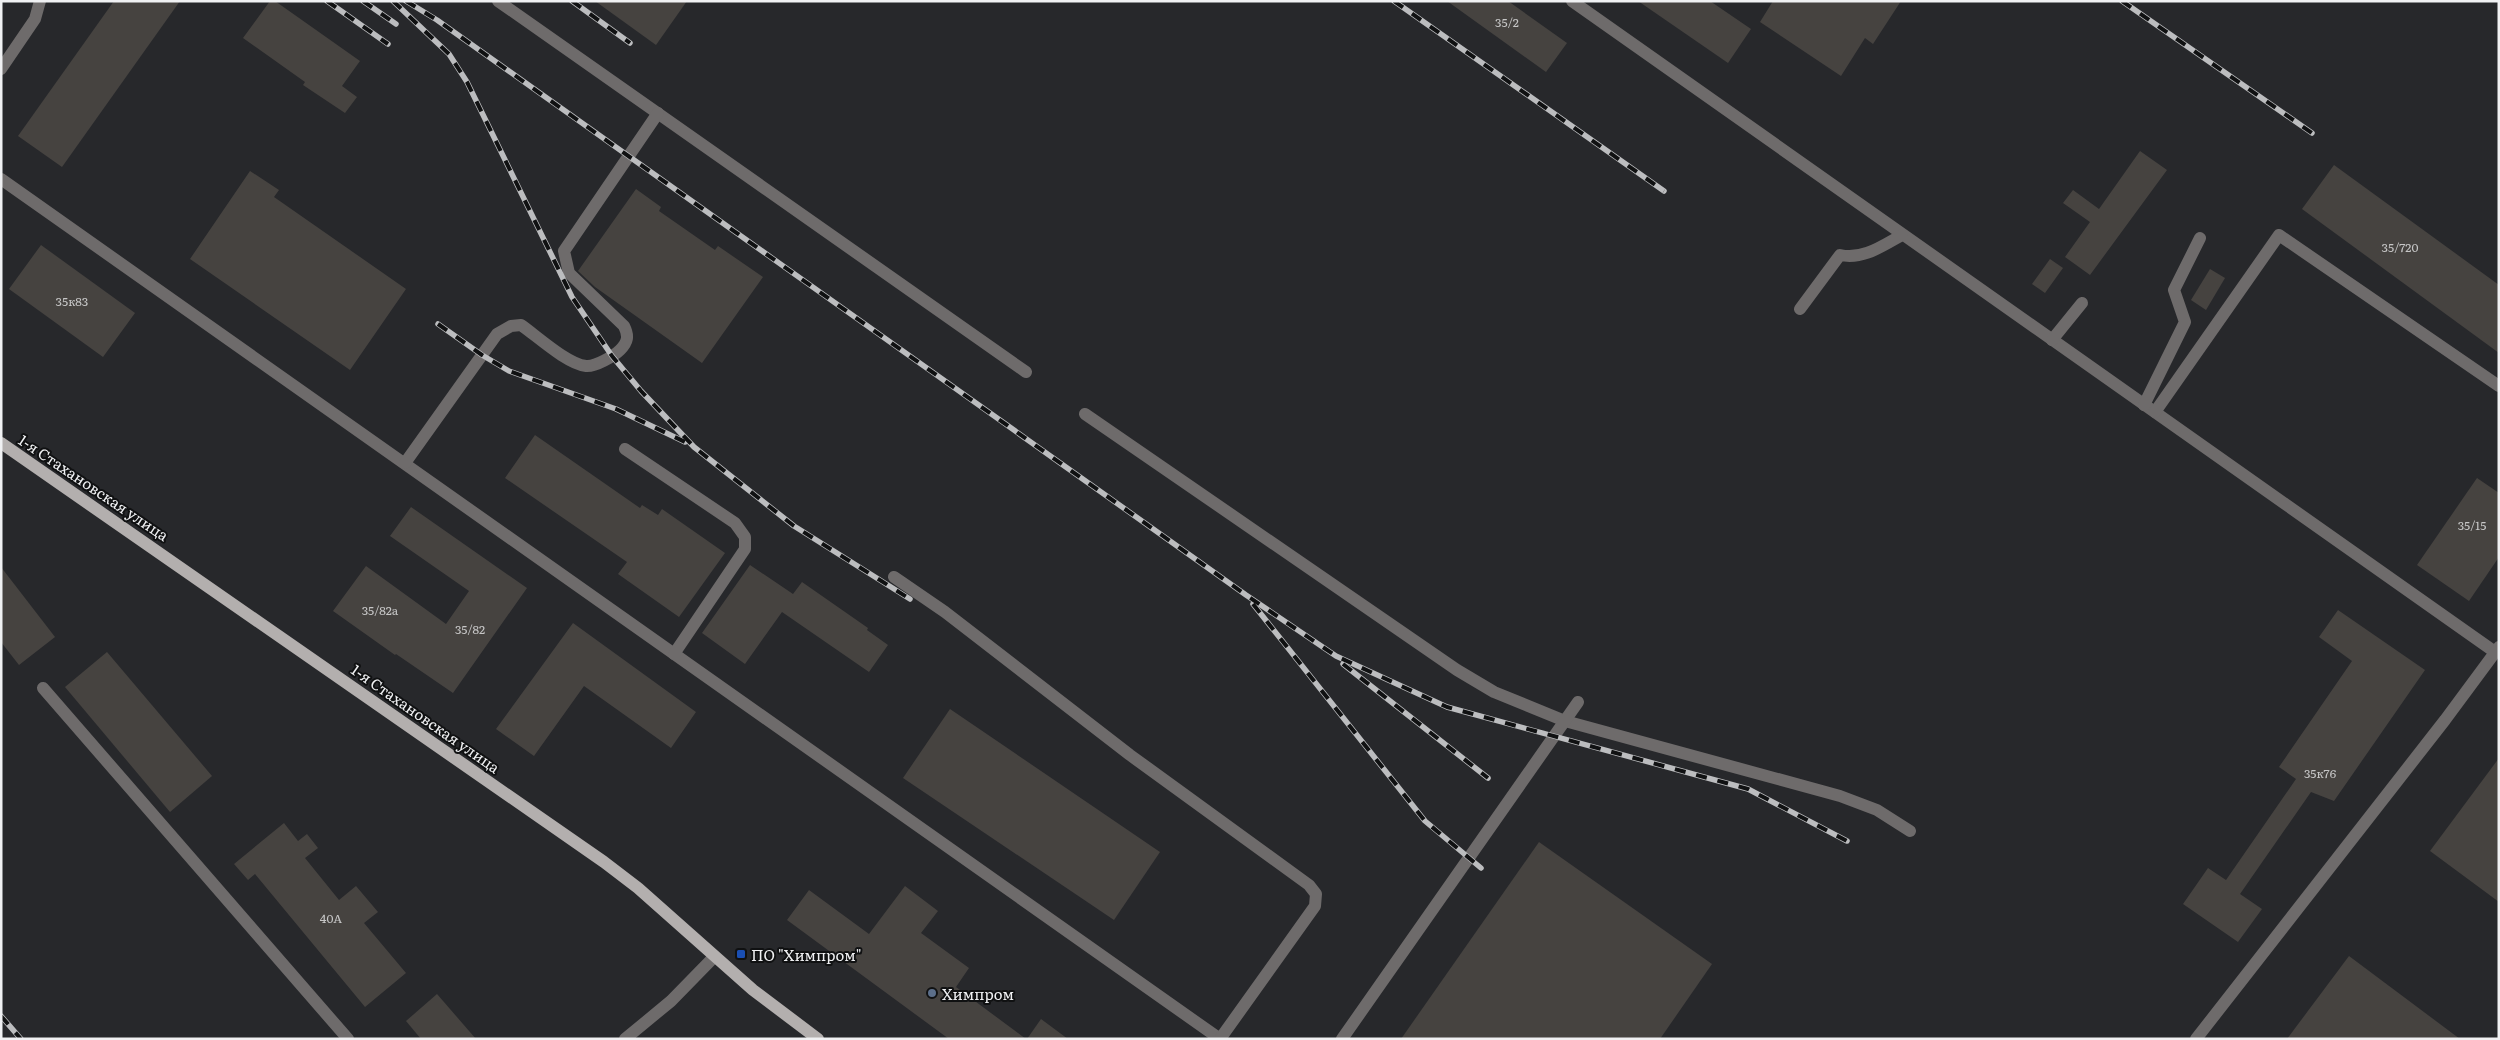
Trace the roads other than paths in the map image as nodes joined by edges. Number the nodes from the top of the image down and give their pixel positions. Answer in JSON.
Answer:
{"nodes":[{"id":1,"x":40,"y":1,"type":"edge"},
{"id":2,"x":498,"y":1,"type":"edge"},
{"id":3,"x":1572,"y":1,"type":"edge"},
{"id":4,"x":1,"y":69,"type":"edge"},
{"id":5,"x":658,"y":113,"type":"junction"},
{"id":6,"x":1,"y":179,"type":"edge"},
{"id":7,"x":1902,"y":235,"type":"junction"},
{"id":8,"x":2200,"y":238,"type":"dead end"},
{"id":9,"x":2082,"y":303,"type":"dead end"},
{"id":10,"x":1800,"y":309,"type":"dead end"},
{"id":11,"x":2052,"y":340,"type":"junction"},
{"id":12,"x":1026,"y":372,"type":"dead end"},
{"id":13,"x":2499,"y":386,"type":"edge"},
{"id":14,"x":2144,"y":405,"type":"junction"},
{"id":15,"x":2155,"y":412,"type":"junction"},
{"id":16,"x":1085,"y":414,"type":"dead end"},
{"id":17,"x":1,"y":443,"type":"edge"},
{"id":18,"x":625,"y":449,"type":"dead end"},
{"id":19,"x":405,"y":463,"type":"junction"},
{"id":20,"x":894,"y":577,"type":"dead end"},
{"id":21,"x":2497,"y":649,"type":"edge"},
{"id":22,"x":674,"y":654,"type":"junction"},
{"id":23,"x":43,"y":688,"type":"dead end"},
{"id":24,"x":1578,"y":702,"type":"dead end"},
{"id":25,"x":1566,"y":721,"type":"junction"},
{"id":26,"x":1910,"y":830,"type":"dead end"},
{"id":27,"x":714,"y":957,"type":"junction"},
{"id":28,"x":348,"y":1039,"type":"edge"},
{"id":29,"x":625,"y":1039,"type":"edge"},
{"id":30,"x":818,"y":1039,"type":"edge"},
{"id":31,"x":1220,"y":1039,"type":"edge"},
{"id":32,"x":1342,"y":1039,"type":"edge"},
{"id":33,"x":2196,"y":1039,"type":"edge"}],
"edges":[{"from":1,"to":4,"type":"lane"},
{"from":2,"to":5,"type":"lane"},
{"from":3,"to":7,"type":"lane"},
{"from":5,"to":12,"type":"lane"},
{"from":5,"to":19,"type":"lane"},
{"from":6,"to":19,"type":"lane"},
{"from":7,"to":10,"type":"lane"},
{"from":7,"to":11,"type":"lane"},
{"from":8,"to":14,"type":"lane"},
{"from":9,"to":11,"type":"lane"},
{"from":11,"to":14,"type":"lane"},
{"from":13,"to":15,"type":"lane"},
{"from":14,"to":15,"type":"lane"},
{"from":15,"to":21,"type":"lane"},
{"from":16,"to":25,"type":"lane"},
{"from":17,"to":27,"type":"main road","name":"1-я Стахановская улица"},
{"from":18,"to":22,"type":"lane"},
{"from":19,"to":22,"type":"lane"},
{"from":20,"to":31,"type":"lane"},
{"from":21,"to":33,"type":"lane"},
{"from":22,"to":31,"type":"lane"},
{"from":23,"to":28,"type":"lane"},
{"from":24,"to":25,"type":"lane"},
{"from":25,"to":26,"type":"lane"},
{"from":25,"to":32,"type":"lane"},
{"from":27,"to":29,"type":"lane"},
{"from":27,"to":30,"type":"main road","name":"1-я Стахановская улица"}]}
